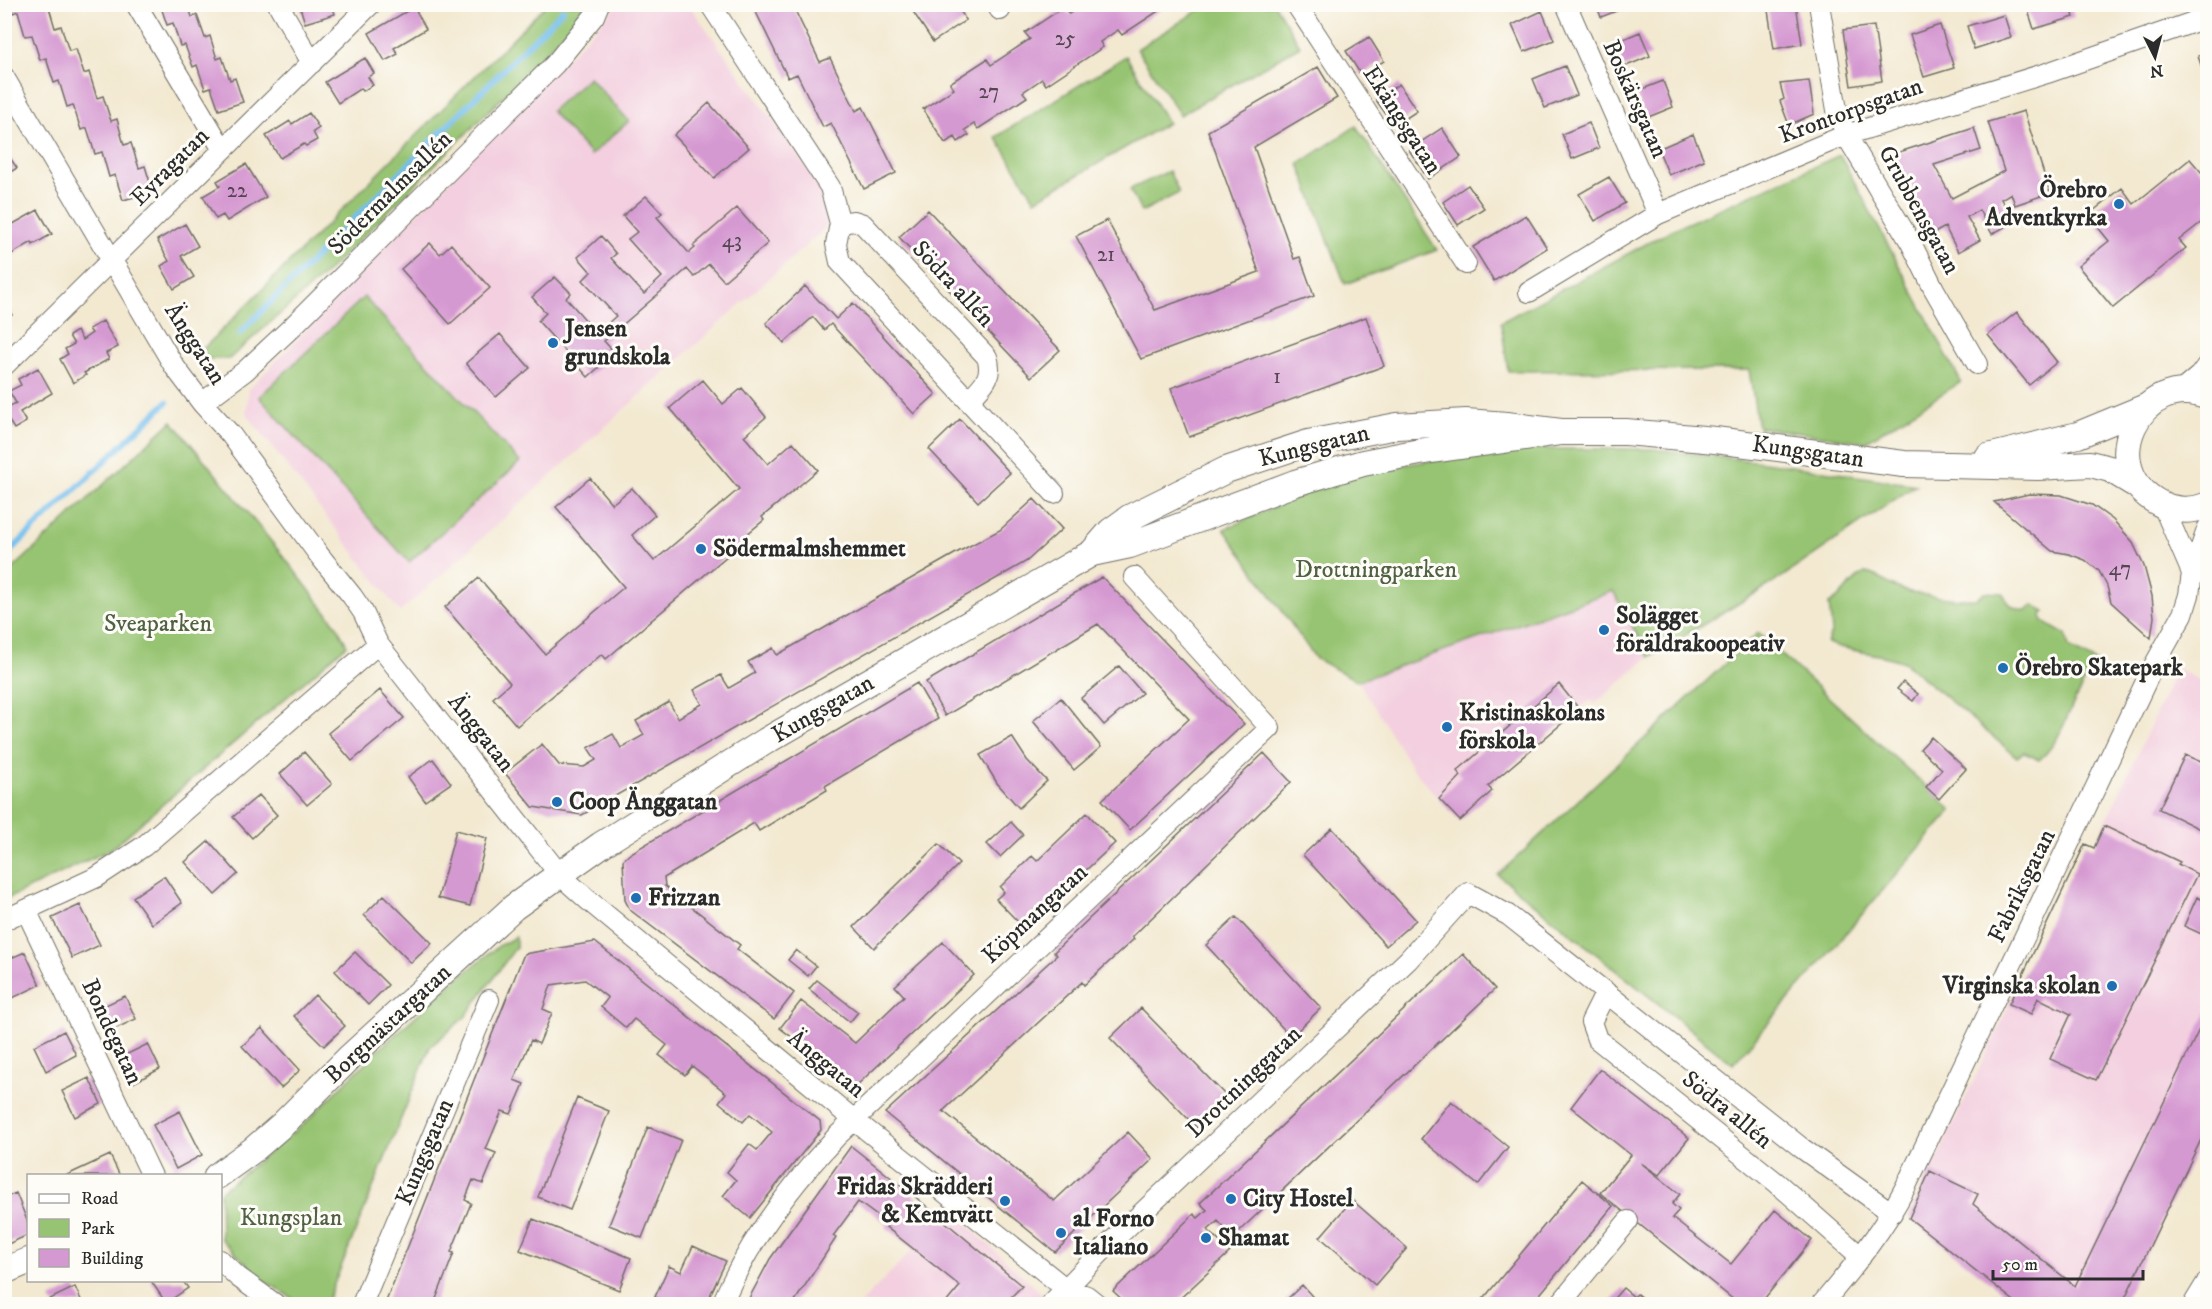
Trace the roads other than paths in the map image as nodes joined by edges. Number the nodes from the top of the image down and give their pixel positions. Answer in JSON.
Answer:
{"nodes":[{"id":1,"x":136,"y":4,"type":"edge"},
{"id":2,"x":278,"y":4,"type":"edge"},
{"id":3,"x":371,"y":4,"type":"edge"},
{"id":4,"x":599,"y":4,"type":"edge"},
{"id":5,"x":710,"y":4,"type":"edge"},
{"id":6,"x":1296,"y":4,"type":"edge"},
{"id":7,"x":1566,"y":4,"type":"edge"},
{"id":8,"x":1819,"y":4,"type":"edge"},
{"id":9,"x":2208,"y":17,"type":"edge"},
{"id":10,"x":312,"y":63,"type":"junction"},
{"id":11,"x":4,"y":77,"type":"edge"},
{"id":12,"x":1846,"y":135,"type":"junction"},
{"id":13,"x":223,"y":150,"type":"junction"},
{"id":14,"x":1658,"y":214,"type":"junction"},
{"id":15,"x":840,"y":223,"type":"junction"},
{"id":16,"x":113,"y":260,"type":"junction"},
{"id":17,"x":1466,"y":264,"type":"dead end"},
{"id":18,"x":1528,"y":292,"type":"dead end"},
{"id":19,"x":1977,"y":364,"type":"dead end"},
{"id":20,"x":4,"y":366,"type":"edge"},
{"id":21,"x":2205,"y":379,"type":"edge"},
{"id":22,"x":969,"y":400,"type":"junction"},
{"id":23,"x":202,"y":403,"type":"junction"},
{"id":24,"x":2146,"y":407,"type":"junction"},
{"id":25,"x":1561,"y":432,"type":"junction"},
{"id":26,"x":1947,"y":466,"type":"junction"},
{"id":27,"x":2138,"y":486,"type":"junction"},
{"id":28,"x":1054,"y":493,"type":"dead end"},
{"id":29,"x":2163,"y":506,"type":"junction"},
{"id":30,"x":2208,"y":506,"type":"edge"},
{"id":31,"x":2208,"y":527,"type":"edge"},
{"id":32,"x":1092,"y":553,"type":"junction"},
{"id":33,"x":2192,"y":573,"type":"junction"},
{"id":34,"x":1134,"y":577,"type":"dead end"},
{"id":35,"x":378,"y":644,"type":"junction"},
{"id":36,"x":560,"y":875,"type":"junction"},
{"id":37,"x":1468,"y":892,"type":"joint"},
{"id":38,"x":26,"y":910,"type":"junction"},
{"id":39,"x":4,"y":920,"type":"edge"},
{"id":40,"x":1606,"y":992,"type":"junction"},
{"id":41,"x":489,"y":1000,"type":"dead end"},
{"id":42,"x":854,"y":1120,"type":"junction"},
{"id":43,"x":151,"y":1174,"type":"edge"},
{"id":44,"x":220,"y":1174,"type":"edge"},
{"id":45,"x":1892,"y":1213,"type":"junction"},
{"id":46,"x":1628,"y":1221,"type":"dead end"},
{"id":47,"x":1861,"y":1257,"type":"junction"},
{"id":48,"x":27,"y":1261,"type":"edge"},
{"id":49,"x":222,"y":1262,"type":"edge"},
{"id":50,"x":4,"y":1271,"type":"edge"},
{"id":51,"x":2208,"y":1286,"type":"edge"},
{"id":52,"x":1067,"y":1297,"type":"edge"},
{"id":53,"x":275,"y":1305,"type":"edge"},
{"id":54,"x":362,"y":1305,"type":"edge"},
{"id":55,"x":722,"y":1305,"type":"edge"},
{"id":56,"x":1051,"y":1305,"type":"edge"},
{"id":57,"x":1097,"y":1305,"type":"edge"},
{"id":58,"x":1560,"y":1305,"type":"edge"},
{"id":59,"x":1822,"y":1305,"type":"edge"},
{"id":60,"x":2197,"y":1305,"type":"edge"}],
"edges":[{"from":1,"to":13,"type":"street"},
{"from":2,"to":10,"type":"street"},
{"from":3,"to":10,"type":"street","name":"Eyragatan"},
{"from":4,"to":23,"type":"street","name":"Södermalmsallén"},
{"from":5,"to":15,"type":"street"},
{"from":6,"to":17,"type":"street","name":"Ekängsgatan"},
{"from":7,"to":14,"type":"street","name":"Boskärsgatan"},
{"from":8,"to":12,"type":"street","name":"Grubbensgatan"},
{"from":9,"to":12,"type":"street","name":"Krontorpsgatan"},
{"from":10,"to":13,"type":"street","name":"Eyragatan"},
{"from":11,"to":16,"type":"street","name":"Änggatan"},
{"from":12,"to":14,"type":"street","name":"Krontorpsgatan"},
{"from":12,"to":19,"type":"street","name":"Grubbensgatan"},
{"from":13,"to":16,"type":"street","name":"Eyragatan"},
{"from":14,"to":18,"type":"street","name":"Krontorpsgatan"},
{"from":15,"to":22,"type":"street"},
{"from":15,"to":22,"type":"street","name":"Södra allén"},
{"from":16,"to":20,"type":"street","name":"Eyragatan"},
{"from":16,"to":23,"type":"street","name":"Änggatan"},
{"from":21,"to":24,"type":"main road","name":"Kungsgatan"},
{"from":22,"to":28,"type":"street"},
{"from":23,"to":35,"type":"street","name":"Änggatan"},
{"from":24,"to":26,"type":"main road","name":"Kungsgatan"},
{"from":24,"to":27,"type":"main road"},
{"from":25,"to":26,"type":"main road","name":"Kungsgatan"},
{"from":25,"to":32,"type":"main road","name":"Kungsgatan"},
{"from":25,"to":32,"type":"main road","name":"Kungsgatan"},
{"from":26,"to":27,"type":"main road","name":"Kungsgatan"},
{"from":27,"to":29,"type":"main road","name":"Kungsgatan"},
{"from":29,"to":30,"type":"main road"},
{"from":29,"to":33,"type":"street"},
{"from":31,"to":33,"type":"street","name":"Fabriksgatan"},
{"from":32,"to":36,"type":"main road","name":"Kungsgatan"},
{"from":33,"to":45,"type":"street","name":"Fabriksgatan"},
{"from":34,"to":42,"type":"street","name":"Köpmangatan"},
{"from":35,"to":36,"type":"street","name":"Änggatan"},
{"from":35,"to":38,"type":"street"},
{"from":36,"to":42,"type":"street","name":"Änggatan"},
{"from":36,"to":44,"type":"main road","name":"Borgmästargatan"},
{"from":37,"to":40,"type":"street","name":"Södra allén"},
{"from":37,"to":52,"type":"street","name":"Drottninggatan"},
{"from":38,"to":39,"type":"street"},
{"from":38,"to":43,"type":"street","name":"Bondegatan"},
{"from":40,"to":45,"type":"street","name":"Södra allén"},
{"from":40,"to":47,"type":"street","name":"Södra allén"},
{"from":41,"to":54,"type":"street","name":"Kungsgatan"},
{"from":42,"to":52,"type":"street","name":"Änggatan"},
{"from":42,"to":55,"type":"street","name":"Köpmangatan"},
{"from":45,"to":47,"type":"street","name":"Fabriksgatan"},
{"from":46,"to":58,"type":"street"},
{"from":47,"to":59,"type":"street","name":"Fabriksgatan"},
{"from":48,"to":50,"type":"main road"},
{"from":49,"to":53,"type":"street"},
{"from":51,"to":60,"type":"main road"},
{"from":52,"to":56,"type":"street","name":"Drottninggatan"},
{"from":52,"to":57,"type":"street","name":"Änggatan"}]}
